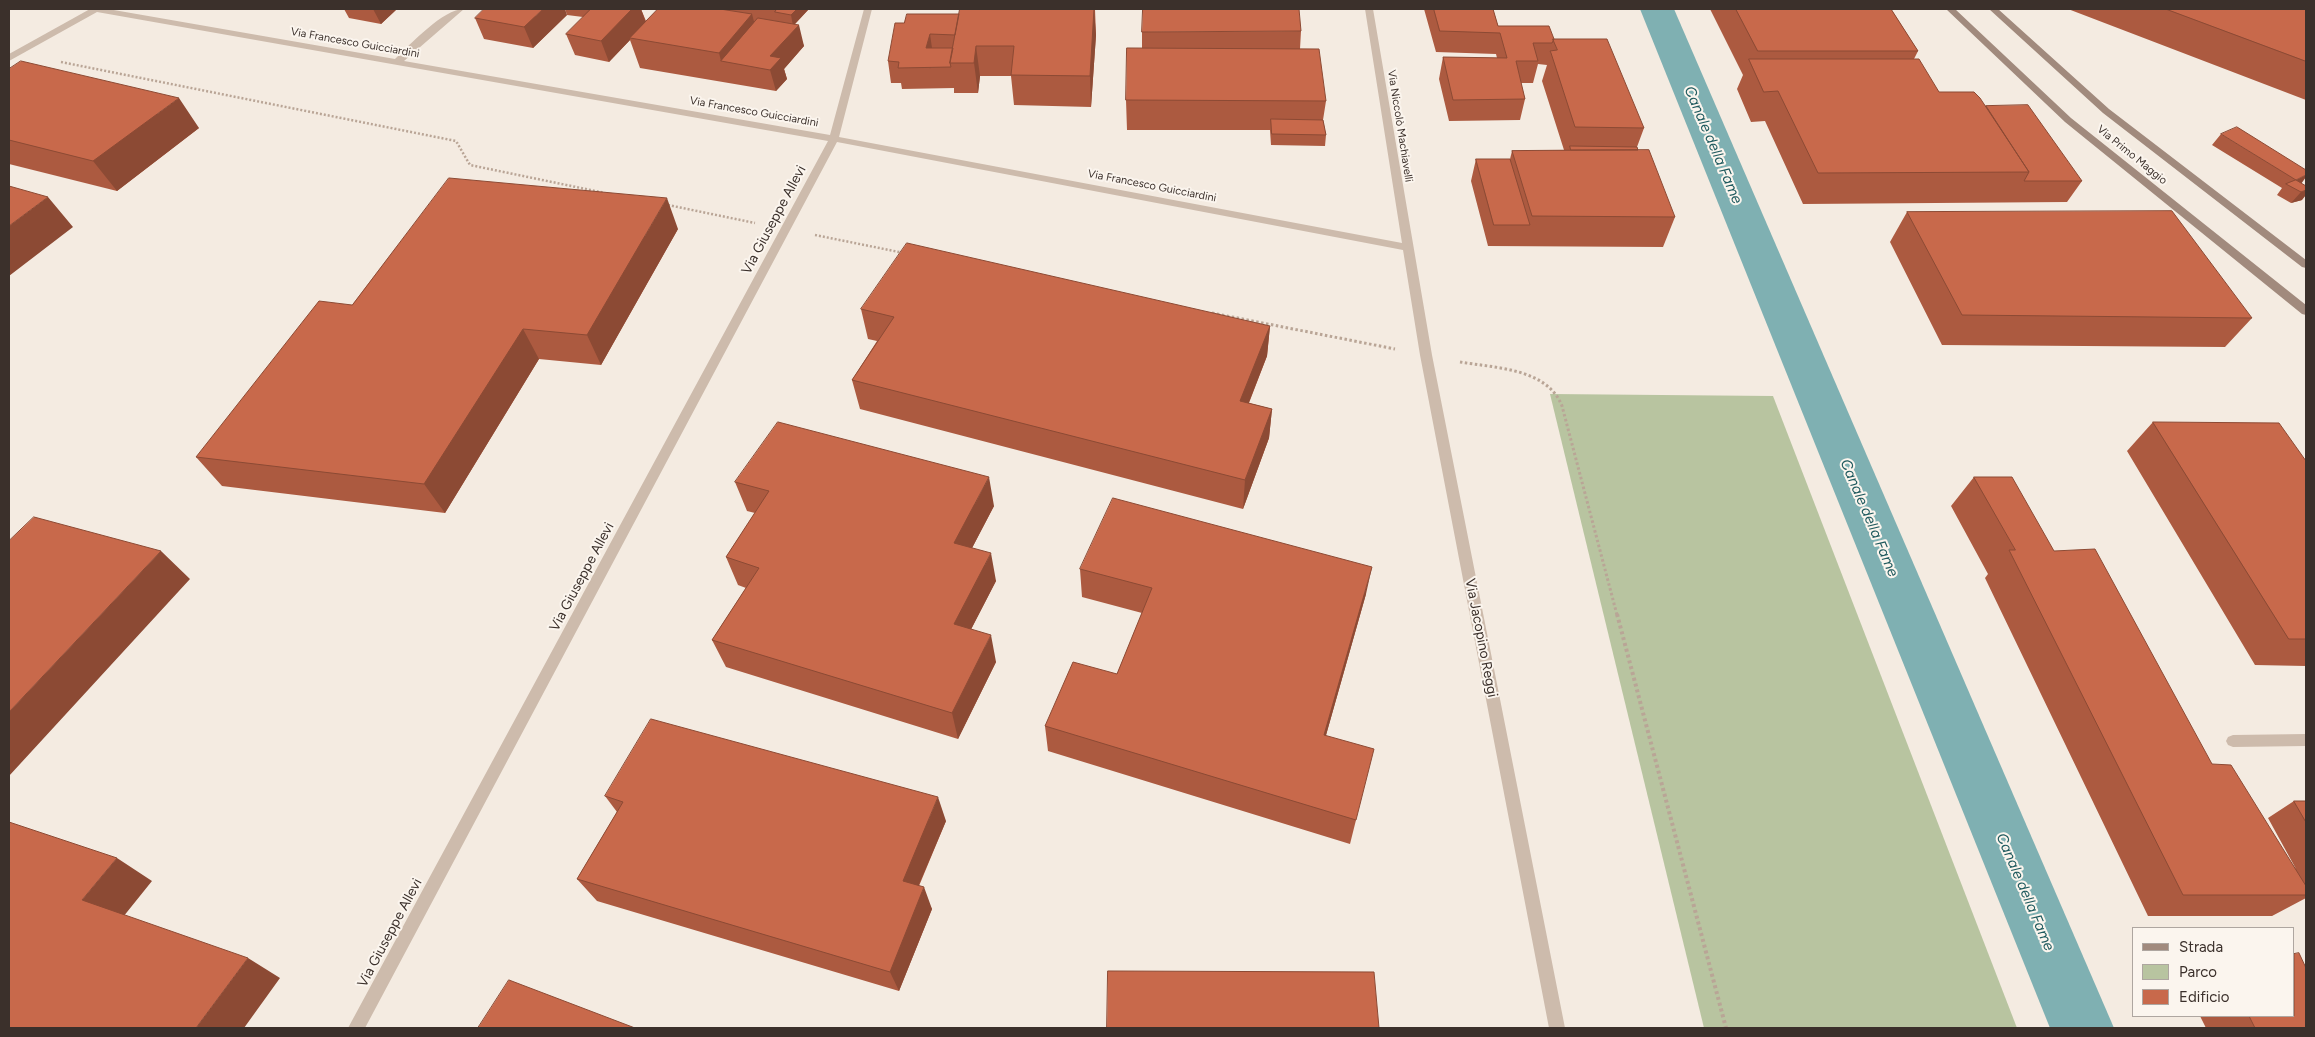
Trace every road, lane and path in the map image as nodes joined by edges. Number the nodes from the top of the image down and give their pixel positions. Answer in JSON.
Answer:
{"nodes":[{"id":1,"x":96,"y":9,"type":"edge"},
{"id":2,"x":460,"y":9,"type":"edge"},
{"id":3,"x":868,"y":9,"type":"edge"},
{"id":4,"x":1369,"y":9,"type":"edge"},
{"id":5,"x":1950,"y":9,"type":"edge"},
{"id":6,"x":1993,"y":9,"type":"edge"},
{"id":7,"x":13,"y":56,"type":"edge"},
{"id":8,"x":396,"y":63,"type":"junction"},
{"id":9,"x":834,"y":139,"type":"junction"},
{"id":10,"x":613,"y":194,"type":"edge"},
{"id":11,"x":661,"y":204,"type":"edge"},
{"id":12,"x":786,"y":229,"type":"junction"},
{"id":13,"x":1407,"y":247,"type":"junction"},
{"id":14,"x":912,"y":254,"type":"edge"},
{"id":15,"x":2306,"y":265,"type":"edge"},
{"id":16,"x":2306,"y":311,"type":"edge"},
{"id":17,"x":1203,"y":312,"type":"edge"},
{"id":18,"x":1426,"y":356,"type":"junction"},
{"id":19,"x":2306,"y":740,"type":"edge"},
{"id":20,"x":2233,"y":741,"type":"dead end"},
{"id":21,"x":356,"y":1028,"type":"edge"},
{"id":22,"x":1557,"y":1028,"type":"edge"},
{"id":23,"x":1726,"y":1028,"type":"edge"}],
"edges":[{"from":1,"to":7,"type":"street"},
{"from":1,"to":8,"type":"street","name":"Via Francesco Guicciardini"},
{"from":2,"to":8,"type":"street"},
{"from":3,"to":9,"type":"street","name":"Via Giuseppe Allevi"},
{"from":4,"to":13,"type":"street","name":"Via Niccolò Machiavelli"},
{"from":5,"to":16,"type":"main road","name":"Via Primo Maggio"},
{"from":6,"to":15,"type":"main road","name":"Via Primo Maggio"},
{"from":7,"to":10,"type":"path"},
{"from":8,"to":9,"type":"street","name":"Via Francesco Guicciardini"},
{"from":9,"to":12,"type":"street","name":"Via Giuseppe Allevi"},
{"from":9,"to":13,"type":"street","name":"Via Francesco Guicciardini"},
{"from":11,"to":12,"type":"path"},
{"from":12,"to":14,"type":"path"},
{"from":12,"to":21,"type":"street","name":"Via Giuseppe Allevi"},
{"from":13,"to":18,"type":"street","name":"Via Jacopino Reggi"},
{"from":17,"to":18,"type":"path"},
{"from":18,"to":22,"type":"street","name":"Via Jacopino Reggi"},
{"from":18,"to":23,"type":"path"},
{"from":19,"to":20,"type":"street"}]}
